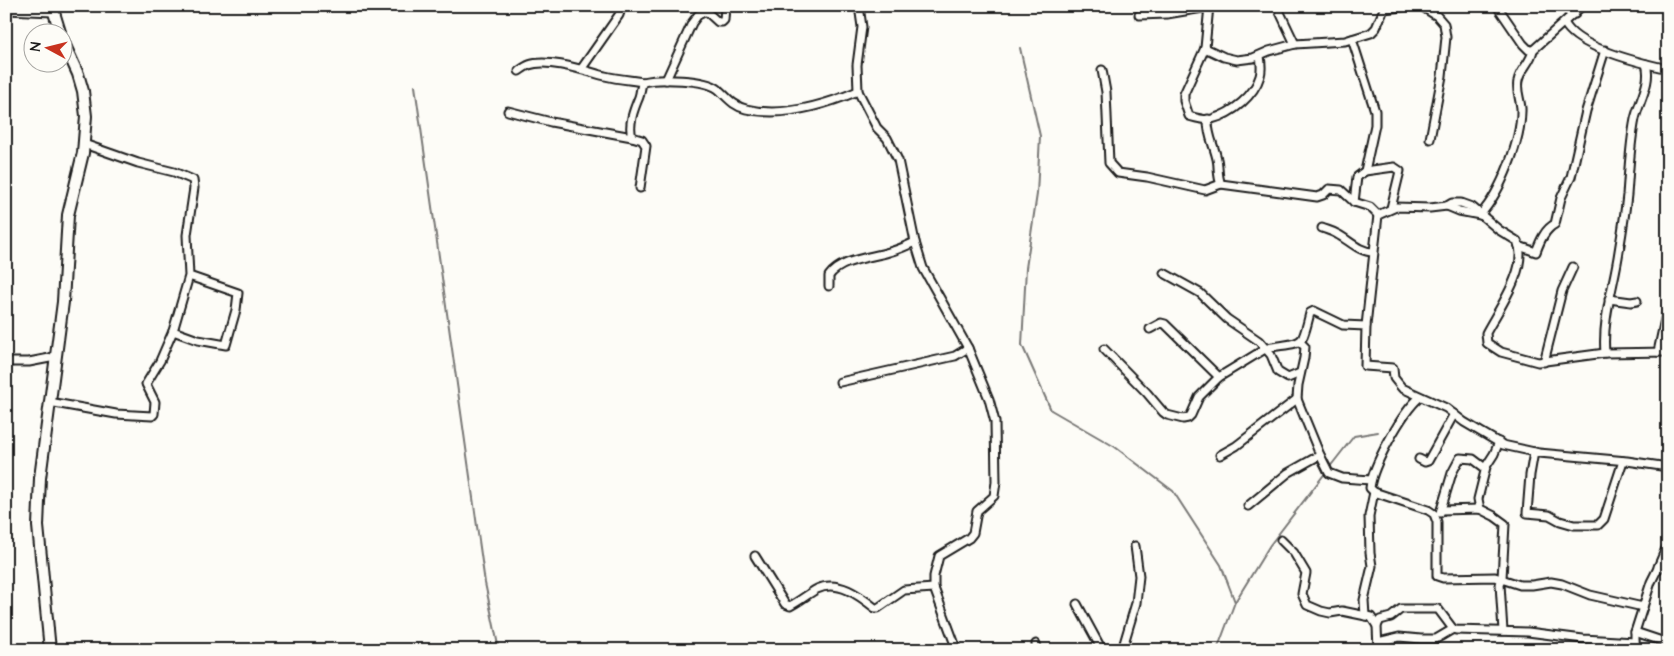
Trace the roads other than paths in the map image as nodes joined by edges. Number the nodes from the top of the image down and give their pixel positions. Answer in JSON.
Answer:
{"nodes":[{"id":1,"x":622,"y":6,"type":"edge"},
{"id":2,"x":725,"y":6,"type":"edge"},
{"id":3,"x":859,"y":6,"type":"edge"},
{"id":4,"x":1276,"y":6,"type":"edge"},
{"id":5,"x":1411,"y":6,"type":"edge"},
{"id":6,"x":1422,"y":6,"type":"edge"},
{"id":7,"x":1497,"y":6,"type":"edge"},
{"id":8,"x":1564,"y":6,"type":"edge"},
{"id":9,"x":1582,"y":6,"type":"edge"},
{"id":10,"x":1209,"y":7,"type":"edge"},
{"id":11,"x":1381,"y":8,"type":"edge"},
{"id":12,"x":53,"y":9,"type":"edge"},
{"id":13,"x":6,"y":10,"type":"edge"},
{"id":14,"x":1575,"y":14,"type":"junction"},
{"id":15,"x":1139,"y":15,"type":"dead end"},
{"id":16,"x":57,"y":22,"type":"edge"},
{"id":17,"x":1564,"y":24,"type":"junction"},
{"id":18,"x":1352,"y":39,"type":"junction"},
{"id":19,"x":1295,"y":44,"type":"junction"},
{"id":20,"x":1205,"y":48,"type":"junction"},
{"id":21,"x":1533,"y":50,"type":"junction"},
{"id":22,"x":1605,"y":50,"type":"junction"},
{"id":23,"x":1260,"y":56,"type":"junction"},
{"id":24,"x":72,"y":61,"type":"edge"},
{"id":25,"x":1646,"y":64,"type":"junction"},
{"id":26,"x":582,"y":68,"type":"junction"},
{"id":27,"x":1668,"y":69,"type":"edge"},
{"id":28,"x":1102,"y":70,"type":"dead end"},
{"id":29,"x":519,"y":71,"type":"dead end"},
{"id":30,"x":666,"y":80,"type":"junction"},
{"id":31,"x":643,"y":82,"type":"junction"},
{"id":32,"x":858,"y":90,"type":"junction"},
{"id":33,"x":508,"y":112,"type":"dead end"},
{"id":34,"x":1208,"y":119,"type":"junction"},
{"id":35,"x":632,"y":137,"type":"junction"},
{"id":36,"x":1430,"y":138,"type":"dead end"},
{"id":37,"x":84,"y":144,"type":"junction"},
{"id":38,"x":1365,"y":171,"type":"junction"},
{"id":39,"x":1221,"y":184,"type":"junction"},
{"id":40,"x":640,"y":188,"type":"dead end"},
{"id":41,"x":1354,"y":202,"type":"junction"},
{"id":42,"x":1391,"y":208,"type":"junction"},
{"id":43,"x":1378,"y":215,"type":"junction"},
{"id":44,"x":1480,"y":215,"type":"junction"},
{"id":45,"x":1322,"y":228,"type":"dead end"},
{"id":46,"x":915,"y":242,"type":"junction"},
{"id":47,"x":1520,"y":246,"type":"junction"},
{"id":48,"x":1373,"y":252,"type":"junction"},
{"id":49,"x":1573,"y":267,"type":"dead end"},
{"id":50,"x":1164,"y":273,"type":"dead end"},
{"id":51,"x":189,"y":276,"type":"junction"},
{"id":52,"x":829,"y":286,"type":"dead end"},
{"id":53,"x":1610,"y":299,"type":"junction"},
{"id":54,"x":1637,"y":301,"type":"dead end"},
{"id":55,"x":1668,"y":305,"type":"edge"},
{"id":56,"x":1366,"y":326,"type":"junction"},
{"id":57,"x":1150,"y":329,"type":"dead end"},
{"id":58,"x":173,"y":331,"type":"junction"},
{"id":59,"x":1300,"y":342,"type":"junction"},
{"id":60,"x":968,"y":348,"type":"junction"},
{"id":61,"x":1104,"y":349,"type":"dead end"},
{"id":62,"x":1265,"y":349,"type":"junction"},
{"id":63,"x":1658,"y":352,"type":"junction"},
{"id":64,"x":1668,"y":352,"type":"edge"},
{"id":65,"x":1605,"y":353,"type":"junction"},
{"id":66,"x":55,"y":358,"type":"junction"},
{"id":67,"x":6,"y":362,"type":"edge"},
{"id":68,"x":1544,"y":362,"type":"junction"},
{"id":69,"x":1300,"y":373,"type":"junction"},
{"id":70,"x":1220,"y":377,"type":"junction"},
{"id":71,"x":840,"y":382,"type":"dead end"},
{"id":72,"x":1420,"y":397,"type":"junction"},
{"id":73,"x":1297,"y":399,"type":"junction"},
{"id":74,"x":49,"y":402,"type":"junction"},
{"id":75,"x":1454,"y":414,"type":"junction"},
{"id":76,"x":1499,"y":442,"type":"junction"},
{"id":77,"x":1534,"y":452,"type":"junction"},
{"id":78,"x":1220,"y":455,"type":"dead end"},
{"id":79,"x":1320,"y":455,"type":"junction"},
{"id":80,"x":1419,"y":459,"type":"dead end"},
{"id":81,"x":1623,"y":461,"type":"junction"},
{"id":82,"x":1486,"y":467,"type":"junction"},
{"id":83,"x":1668,"y":467,"type":"edge"},
{"id":84,"x":1371,"y":480,"type":"junction"},
{"id":85,"x":1374,"y":492,"type":"junction"},
{"id":86,"x":1248,"y":506,"type":"dead end"},
{"id":87,"x":1480,"y":509,"type":"junction"},
{"id":88,"x":1441,"y":510,"type":"junction"},
{"id":89,"x":1436,"y":517,"type":"junction"},
{"id":90,"x":1281,"y":540,"type":"dead end"},
{"id":91,"x":1668,"y":544,"type":"edge"},
{"id":92,"x":1135,"y":546,"type":"dead end"},
{"id":93,"x":755,"y":556,"type":"dead end"},
{"id":94,"x":1668,"y":561,"type":"edge"},
{"id":95,"x":1657,"y":570,"type":"junction"},
{"id":96,"x":1502,"y":578,"type":"junction"},
{"id":97,"x":934,"y":588,"type":"junction"},
{"id":98,"x":1077,"y":604,"type":"dead end"},
{"id":99,"x":1643,"y":607,"type":"junction"},
{"id":100,"x":1365,"y":616,"type":"junction"},
{"id":101,"x":1377,"y":626,"type":"junction"},
{"id":102,"x":1453,"y":629,"type":"junction"},
{"id":103,"x":1503,"y":631,"type":"junction"},
{"id":104,"x":1635,"y":632,"type":"junction"},
{"id":105,"x":1668,"y":643,"type":"edge"},
{"id":106,"x":1378,"y":646,"type":"edge"},
{"id":107,"x":1634,"y":648,"type":"edge"},
{"id":108,"x":50,"y":650,"type":"edge"},
{"id":109,"x":957,"y":650,"type":"edge"},
{"id":110,"x":1102,"y":650,"type":"edge"},
{"id":111,"x":1122,"y":650,"type":"edge"}],
"edges":[{"from":1,"to":26,"type":"street"},
{"from":2,"to":30,"type":"street"},
{"from":3,"to":32,"type":"street"},
{"from":4,"to":19,"type":"street"},
{"from":5,"to":11,"type":"street"},
{"from":6,"to":36,"type":"street"},
{"from":7,"to":21,"type":"street"},
{"from":8,"to":14,"type":"street"},
{"from":9,"to":14,"type":"street"},
{"from":10,"to":15,"type":"street"},
{"from":10,"to":20,"type":"street"},
{"from":11,"to":18,"type":"street"},
{"from":12,"to":13,"type":"street"},
{"from":12,"to":16,"type":"street"},
{"from":14,"to":17,"type":"street"},
{"from":17,"to":21,"type":"street"},
{"from":17,"to":22,"type":"street"},
{"from":18,"to":19,"type":"street"},
{"from":18,"to":38,"type":"street"},
{"from":19,"to":23,"type":"street"},
{"from":20,"to":23,"type":"street"},
{"from":20,"to":34,"type":"street"},
{"from":21,"to":44,"type":"street"},
{"from":22,"to":25,"type":"street"},
{"from":22,"to":47,"type":"street"},
{"from":23,"to":34,"type":"street"},
{"from":24,"to":37,"type":"street"},
{"from":25,"to":27,"type":"street"},
{"from":25,"to":53,"type":"street"},
{"from":26,"to":29,"type":"street"},
{"from":26,"to":31,"type":"street"},
{"from":28,"to":39,"type":"street"},
{"from":30,"to":31,"type":"street"},
{"from":30,"to":32,"type":"street"},
{"from":31,"to":35,"type":"street"},
{"from":32,"to":46,"type":"street"},
{"from":33,"to":35,"type":"street"},
{"from":34,"to":39,"type":"street"},
{"from":35,"to":40,"type":"street"},
{"from":37,"to":51,"type":"street"},
{"from":37,"to":66,"type":"street"},
{"from":38,"to":41,"type":"street"},
{"from":38,"to":42,"type":"street"},
{"from":39,"to":41,"type":"street"},
{"from":41,"to":43,"type":"street"},
{"from":42,"to":43,"type":"street"},
{"from":42,"to":44,"type":"street"},
{"from":43,"to":48,"type":"street"},
{"from":44,"to":47,"type":"street"},
{"from":45,"to":48,"type":"street"},
{"from":46,"to":52,"type":"street"},
{"from":46,"to":60,"type":"street"},
{"from":47,"to":68,"type":"street"},
{"from":48,"to":56,"type":"street"},
{"from":49,"to":68,"type":"street"},
{"from":50,"to":62,"type":"street"},
{"from":51,"to":58,"type":"street"},
{"from":51,"to":58,"type":"street"},
{"from":53,"to":54,"type":"street"},
{"from":53,"to":65,"type":"street"},
{"from":55,"to":63,"type":"street"},
{"from":56,"to":59,"type":"street"},
{"from":56,"to":72,"type":"street"},
{"from":57,"to":70,"type":"street"},
{"from":58,"to":74,"type":"street"},
{"from":59,"to":62,"type":"street"},
{"from":59,"to":69,"type":"street"},
{"from":60,"to":71,"type":"street"},
{"from":60,"to":97,"type":"street"},
{"from":61,"to":70,"type":"street"},
{"from":62,"to":69,"type":"street"},
{"from":62,"to":70,"type":"street"},
{"from":63,"to":64,"type":"street"},
{"from":63,"to":65,"type":"street"},
{"from":65,"to":68,"type":"street"},
{"from":66,"to":67,"type":"street"},
{"from":66,"to":74,"type":"street"},
{"from":69,"to":73,"type":"street"},
{"from":72,"to":75,"type":"street"},
{"from":72,"to":84,"type":"street"},
{"from":73,"to":78,"type":"street"},
{"from":73,"to":79,"type":"street"},
{"from":74,"to":108,"type":"street"},
{"from":75,"to":76,"type":"street"},
{"from":75,"to":80,"type":"street"},
{"from":76,"to":77,"type":"street"},
{"from":76,"to":82,"type":"street"},
{"from":77,"to":81,"type":"street"},
{"from":77,"to":81,"type":"street"},
{"from":79,"to":84,"type":"street"},
{"from":79,"to":86,"type":"street"},
{"from":81,"to":83,"type":"street"},
{"from":82,"to":87,"type":"street"},
{"from":82,"to":88,"type":"street"},
{"from":84,"to":85,"type":"street"},
{"from":85,"to":89,"type":"street"},
{"from":85,"to":100,"type":"street"},
{"from":87,"to":88,"type":"street"},
{"from":87,"to":96,"type":"street"},
{"from":88,"to":89,"type":"street"},
{"from":89,"to":96,"type":"street"},
{"from":90,"to":100,"type":"street"},
{"from":91,"to":95,"type":"street"},
{"from":92,"to":111,"type":"street"},
{"from":93,"to":97,"type":"street"},
{"from":94,"to":95,"type":"street"},
{"from":95,"to":99,"type":"street"},
{"from":96,"to":99,"type":"street"},
{"from":96,"to":103,"type":"street"},
{"from":97,"to":109,"type":"street"},
{"from":98,"to":110,"type":"street"},
{"from":99,"to":104,"type":"street"},
{"from":100,"to":101,"type":"street"},
{"from":101,"to":102,"type":"street"},
{"from":101,"to":106,"type":"street"},
{"from":102,"to":103,"type":"street"},
{"from":102,"to":106,"type":"street"},
{"from":103,"to":107,"type":"street"},
{"from":104,"to":105,"type":"street"},
{"from":104,"to":107,"type":"street"}]}
